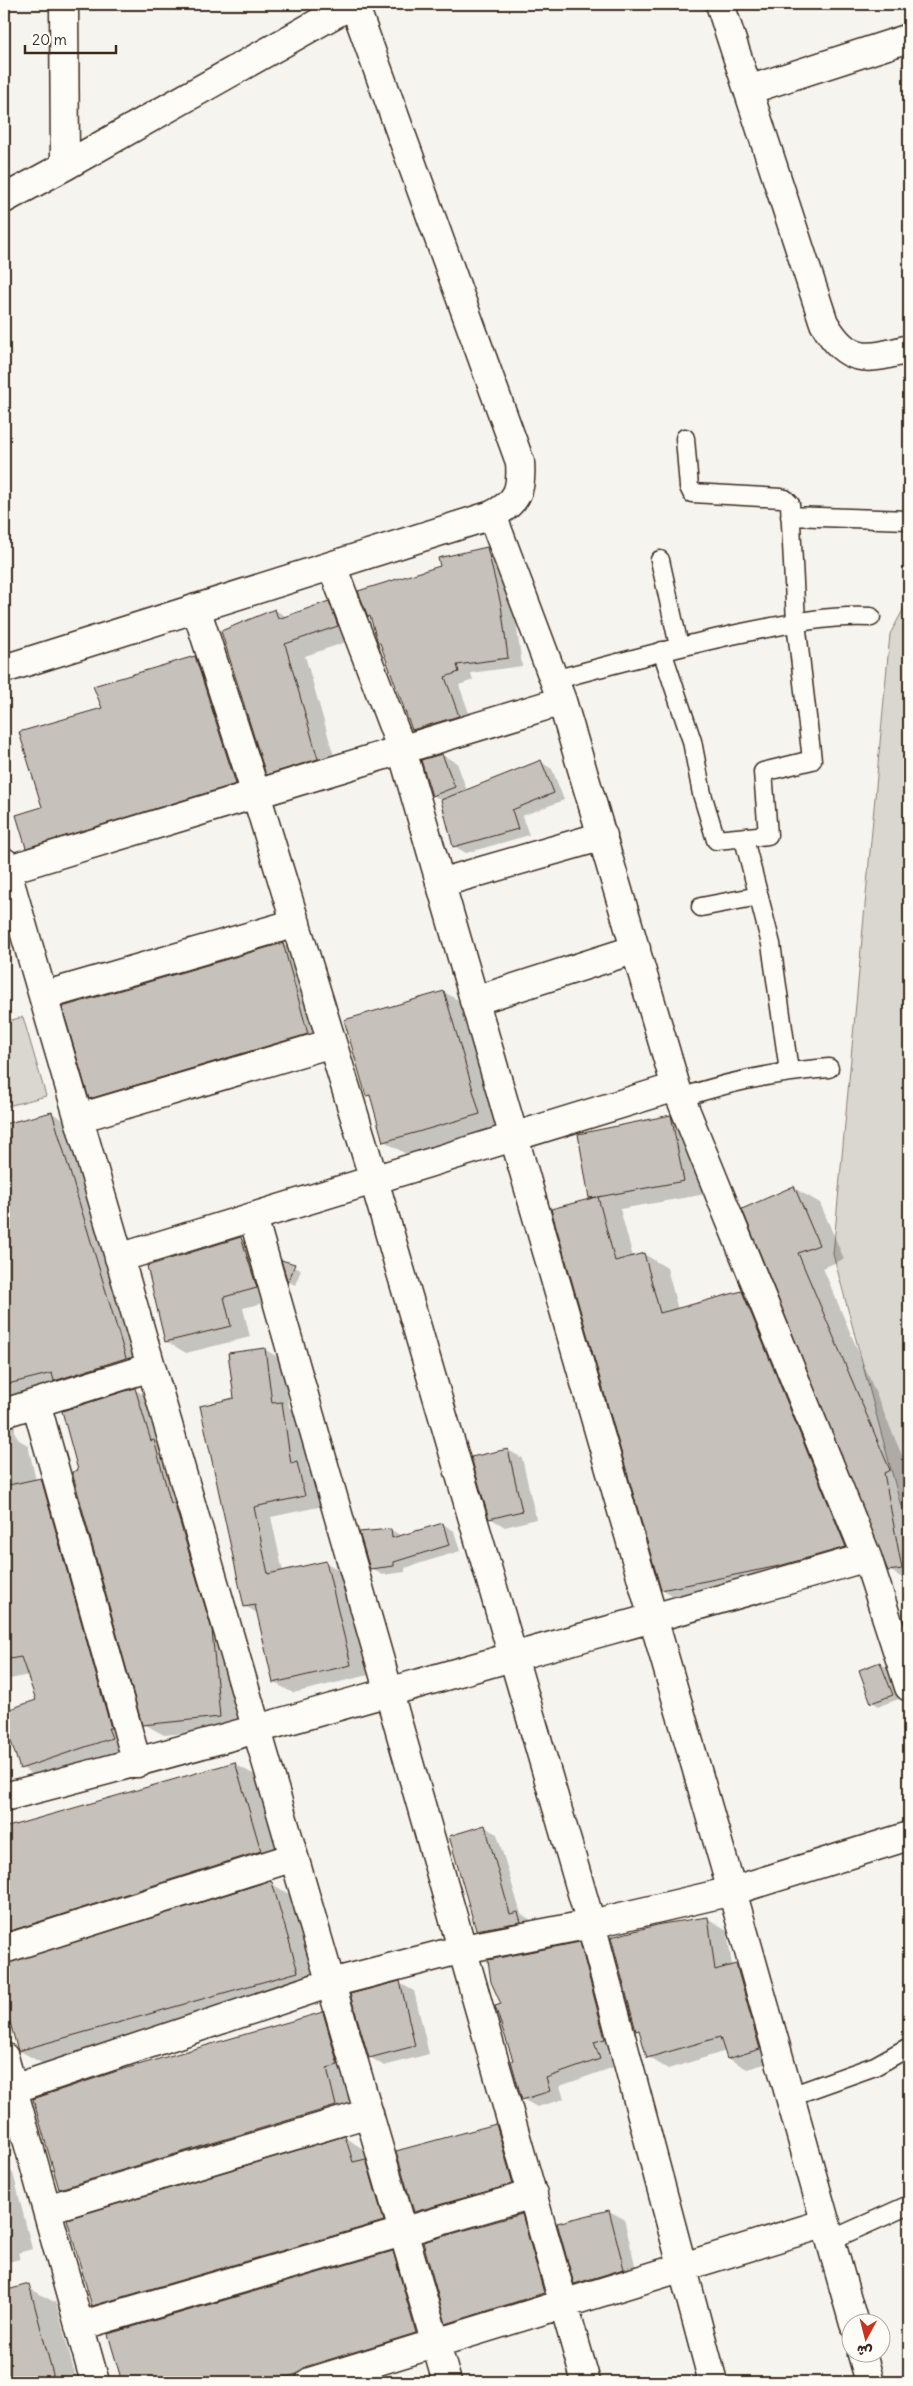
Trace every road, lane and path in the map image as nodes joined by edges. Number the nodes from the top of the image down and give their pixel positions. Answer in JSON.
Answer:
{"nodes":[{"id":1,"x":64,"y":4,"type":"edge"},
{"id":2,"x":353,"y":4,"type":"edge"},
{"id":3,"x":720,"y":4,"type":"edge"},
{"id":4,"x":909,"y":38,"type":"edge"},
{"id":5,"x":748,"y":90,"type":"junction"},
{"id":6,"x":65,"y":166,"type":"junction"},
{"id":7,"x":4,"y":199,"type":"edge"},
{"id":8,"x":909,"y":349,"type":"edge"},
{"id":9,"x":685,"y":438,"type":"dead end"},
{"id":10,"x":492,"y":515,"type":"junction"},
{"id":11,"x":790,"y":516,"type":"junction"},
{"id":12,"x":909,"y":520,"type":"edge"},
{"id":13,"x":660,"y":560,"type":"dead end"},
{"id":14,"x":332,"y":566,"type":"junction"},
{"id":15,"x":196,"y":608,"type":"junction"},
{"id":16,"x":871,"y":617,"type":"dead end"},
{"id":17,"x":796,"y":622,"type":"junction"},
{"id":18,"x":679,"y":646,"type":"junction"},
{"id":19,"x":662,"y":651,"type":"junction"},
{"id":20,"x":4,"y":669,"type":"edge"},
{"id":21,"x":558,"y":691,"type":"junction"},
{"id":22,"x":402,"y":750,"type":"junction"},
{"id":23,"x":256,"y":794,"type":"junction"},
{"id":24,"x":603,"y":836,"type":"junction"},
{"id":25,"x":744,"y":839,"type":"junction"},
{"id":26,"x":5,"y":866,"type":"edge"},
{"id":27,"x":440,"y":883,"type":"junction"},
{"id":28,"x":758,"y":896,"type":"junction"},
{"id":29,"x":700,"y":907,"type":"dead end"},
{"id":30,"x":296,"y":923,"type":"junction"},
{"id":31,"x":636,"y":949,"type":"junction"},
{"id":32,"x":43,"y":996,"type":"junction"},
{"id":33,"x":474,"y":1001,"type":"junction"},
{"id":34,"x":332,"y":1044,"type":"junction"},
{"id":35,"x":829,"y":1068,"type":"dead end"},
{"id":36,"x":789,"y":1071,"type":"junction"},
{"id":37,"x":679,"y":1093,"type":"junction"},
{"id":38,"x":79,"y":1118,"type":"junction"},
{"id":39,"x":513,"y":1137,"type":"junction"},
{"id":40,"x":374,"y":1180,"type":"junction"},
{"id":41,"x":253,"y":1217,"type":"junction"},
{"id":42,"x":119,"y":1258,"type":"junction"},
{"id":43,"x":151,"y":1367,"type":"junction"},
{"id":44,"x":36,"y":1403,"type":"junction"},
{"id":45,"x":4,"y":1413,"type":"edge"},
{"id":46,"x":867,"y":1557,"type":"junction"},
{"id":47,"x":654,"y":1620,"type":"junction"},
{"id":48,"x":513,"y":1657,"type":"junction"},
{"id":49,"x":909,"y":1687,"type":"edge"},
{"id":50,"x":389,"y":1692,"type":"junction"},
{"id":51,"x":257,"y":1731,"type":"junction"},
{"id":52,"x":137,"y":1764,"type":"junction"},
{"id":53,"x":4,"y":1796,"type":"edge"},
{"id":54,"x":909,"y":1836,"type":"edge"},
{"id":55,"x":294,"y":1857,"type":"junction"},
{"id":56,"x":732,"y":1891,"type":"junction"},
{"id":57,"x":591,"y":1924,"type":"junction"},
{"id":58,"x":4,"y":1949,"type":"edge"},
{"id":59,"x":462,"y":1949,"type":"junction"},
{"id":60,"x":331,"y":1983,"type":"junction"},
{"id":61,"x":909,"y":2047,"type":"edge"},
{"id":62,"x":4,"y":2057,"type":"edge"},
{"id":63,"x":8,"y":2090,"type":"edge"},
{"id":64,"x":791,"y":2096,"type":"junction"},
{"id":65,"x":369,"y":2113,"type":"junction"},
{"id":66,"x":533,"y":2194,"type":"junction"},
{"id":67,"x":909,"y":2205,"type":"edge"},
{"id":68,"x":47,"y":2210,"type":"junction"},
{"id":69,"x":403,"y":2232,"type":"junction"},
{"id":70,"x":829,"y":2232,"type":"junction"},
{"id":71,"x":682,"y":2268,"type":"junction"},
{"id":72,"x":564,"y":2304,"type":"junction"},
{"id":73,"x":851,"y":2314,"type":"edge"},
{"id":74,"x":79,"y":2326,"type":"junction"},
{"id":75,"x":436,"y":2343,"type":"junction"},
{"id":76,"x":865,"y":2364,"type":"edge"},
{"id":77,"x":95,"y":2382,"type":"edge"},
{"id":78,"x":310,"y":2382,"type":"edge"},
{"id":79,"x":447,"y":2382,"type":"edge"},
{"id":80,"x":586,"y":2382,"type":"edge"},
{"id":81,"x":713,"y":2382,"type":"edge"},
{"id":82,"x":870,"y":2382,"type":"edge"}],
"edges":[{"from":1,"to":6,"type":"street"},
{"from":2,"to":6,"type":"street"},
{"from":2,"to":10,"type":"street"},
{"from":3,"to":5,"type":"street"},
{"from":4,"to":5,"type":"street"},
{"from":5,"to":8,"type":"street"},
{"from":6,"to":7,"type":"street"},
{"from":9,"to":11,"type":"lane"},
{"from":10,"to":14,"type":"street"},
{"from":10,"to":21,"type":"street"},
{"from":11,"to":12,"type":"lane"},
{"from":11,"to":17,"type":"lane"},
{"from":13,"to":18,"type":"lane"},
{"from":14,"to":15,"type":"street"},
{"from":14,"to":22,"type":"street"},
{"from":15,"to":20,"type":"street"},
{"from":15,"to":23,"type":"street"},
{"from":16,"to":17,"type":"lane"},
{"from":17,"to":18,"type":"lane"},
{"from":17,"to":25,"type":"lane"},
{"from":18,"to":19,"type":"lane"},
{"from":19,"to":21,"type":"lane"},
{"from":19,"to":25,"type":"lane"},
{"from":21,"to":22,"type":"street"},
{"from":21,"to":24,"type":"street"},
{"from":22,"to":23,"type":"street"},
{"from":22,"to":27,"type":"street"},
{"from":23,"to":26,"type":"street"},
{"from":23,"to":30,"type":"street"},
{"from":24,"to":27,"type":"street"},
{"from":24,"to":31,"type":"street"},
{"from":25,"to":28,"type":"lane"},
{"from":26,"to":32,"type":"street"},
{"from":27,"to":33,"type":"street"},
{"from":28,"to":29,"type":"lane"},
{"from":28,"to":36,"type":"lane"},
{"from":30,"to":32,"type":"street"},
{"from":30,"to":34,"type":"street"},
{"from":31,"to":33,"type":"street"},
{"from":31,"to":37,"type":"street"},
{"from":32,"to":38,"type":"street"},
{"from":33,"to":39,"type":"street"},
{"from":34,"to":38,"type":"street"},
{"from":34,"to":40,"type":"street"},
{"from":35,"to":36,"type":"lane"},
{"from":36,"to":37,"type":"lane"},
{"from":37,"to":39,"type":"street"},
{"from":37,"to":46,"type":"street"},
{"from":38,"to":42,"type":"street"},
{"from":39,"to":40,"type":"street"},
{"from":39,"to":47,"type":"street"},
{"from":40,"to":41,"type":"street"},
{"from":40,"to":48,"type":"street"},
{"from":41,"to":42,"type":"street"},
{"from":41,"to":50,"type":"street"},
{"from":42,"to":43,"type":"street"},
{"from":43,"to":44,"type":"street"},
{"from":43,"to":51,"type":"street"},
{"from":44,"to":45,"type":"street"},
{"from":44,"to":52,"type":"street"},
{"from":46,"to":47,"type":"street"},
{"from":46,"to":49,"type":"street"},
{"from":47,"to":48,"type":"street"},
{"from":47,"to":56,"type":"street"},
{"from":48,"to":50,"type":"street"},
{"from":48,"to":57,"type":"street"},
{"from":50,"to":51,"type":"street"},
{"from":50,"to":59,"type":"street"},
{"from":51,"to":52,"type":"street"},
{"from":51,"to":55,"type":"street"},
{"from":52,"to":53,"type":"street"},
{"from":54,"to":56,"type":"street"},
{"from":55,"to":58,"type":"street"},
{"from":55,"to":60,"type":"street"},
{"from":56,"to":57,"type":"street"},
{"from":56,"to":64,"type":"street"},
{"from":57,"to":59,"type":"street"},
{"from":57,"to":71,"type":"street"},
{"from":59,"to":60,"type":"street"},
{"from":59,"to":66,"type":"street"},
{"from":60,"to":63,"type":"street"},
{"from":60,"to":65,"type":"street"},
{"from":61,"to":64,"type":"lane"},
{"from":62,"to":63,"type":"street"},
{"from":63,"to":68,"type":"street"},
{"from":64,"to":70,"type":"street"},
{"from":65,"to":68,"type":"street"},
{"from":65,"to":69,"type":"street"},
{"from":66,"to":69,"type":"street"},
{"from":66,"to":72,"type":"street"},
{"from":67,"to":70,"type":"lane"},
{"from":68,"to":74,"type":"street"},
{"from":69,"to":74,"type":"street"},
{"from":69,"to":75,"type":"street"},
{"from":70,"to":71,"type":"street"},
{"from":70,"to":73,"type":"street"},
{"from":71,"to":72,"type":"street"},
{"from":71,"to":81,"type":"street"},
{"from":72,"to":75,"type":"street"},
{"from":72,"to":80,"type":"street"},
{"from":74,"to":77,"type":"street"},
{"from":75,"to":78,"type":"street"},
{"from":75,"to":79,"type":"street"},
{"from":76,"to":82,"type":"street"}]}
